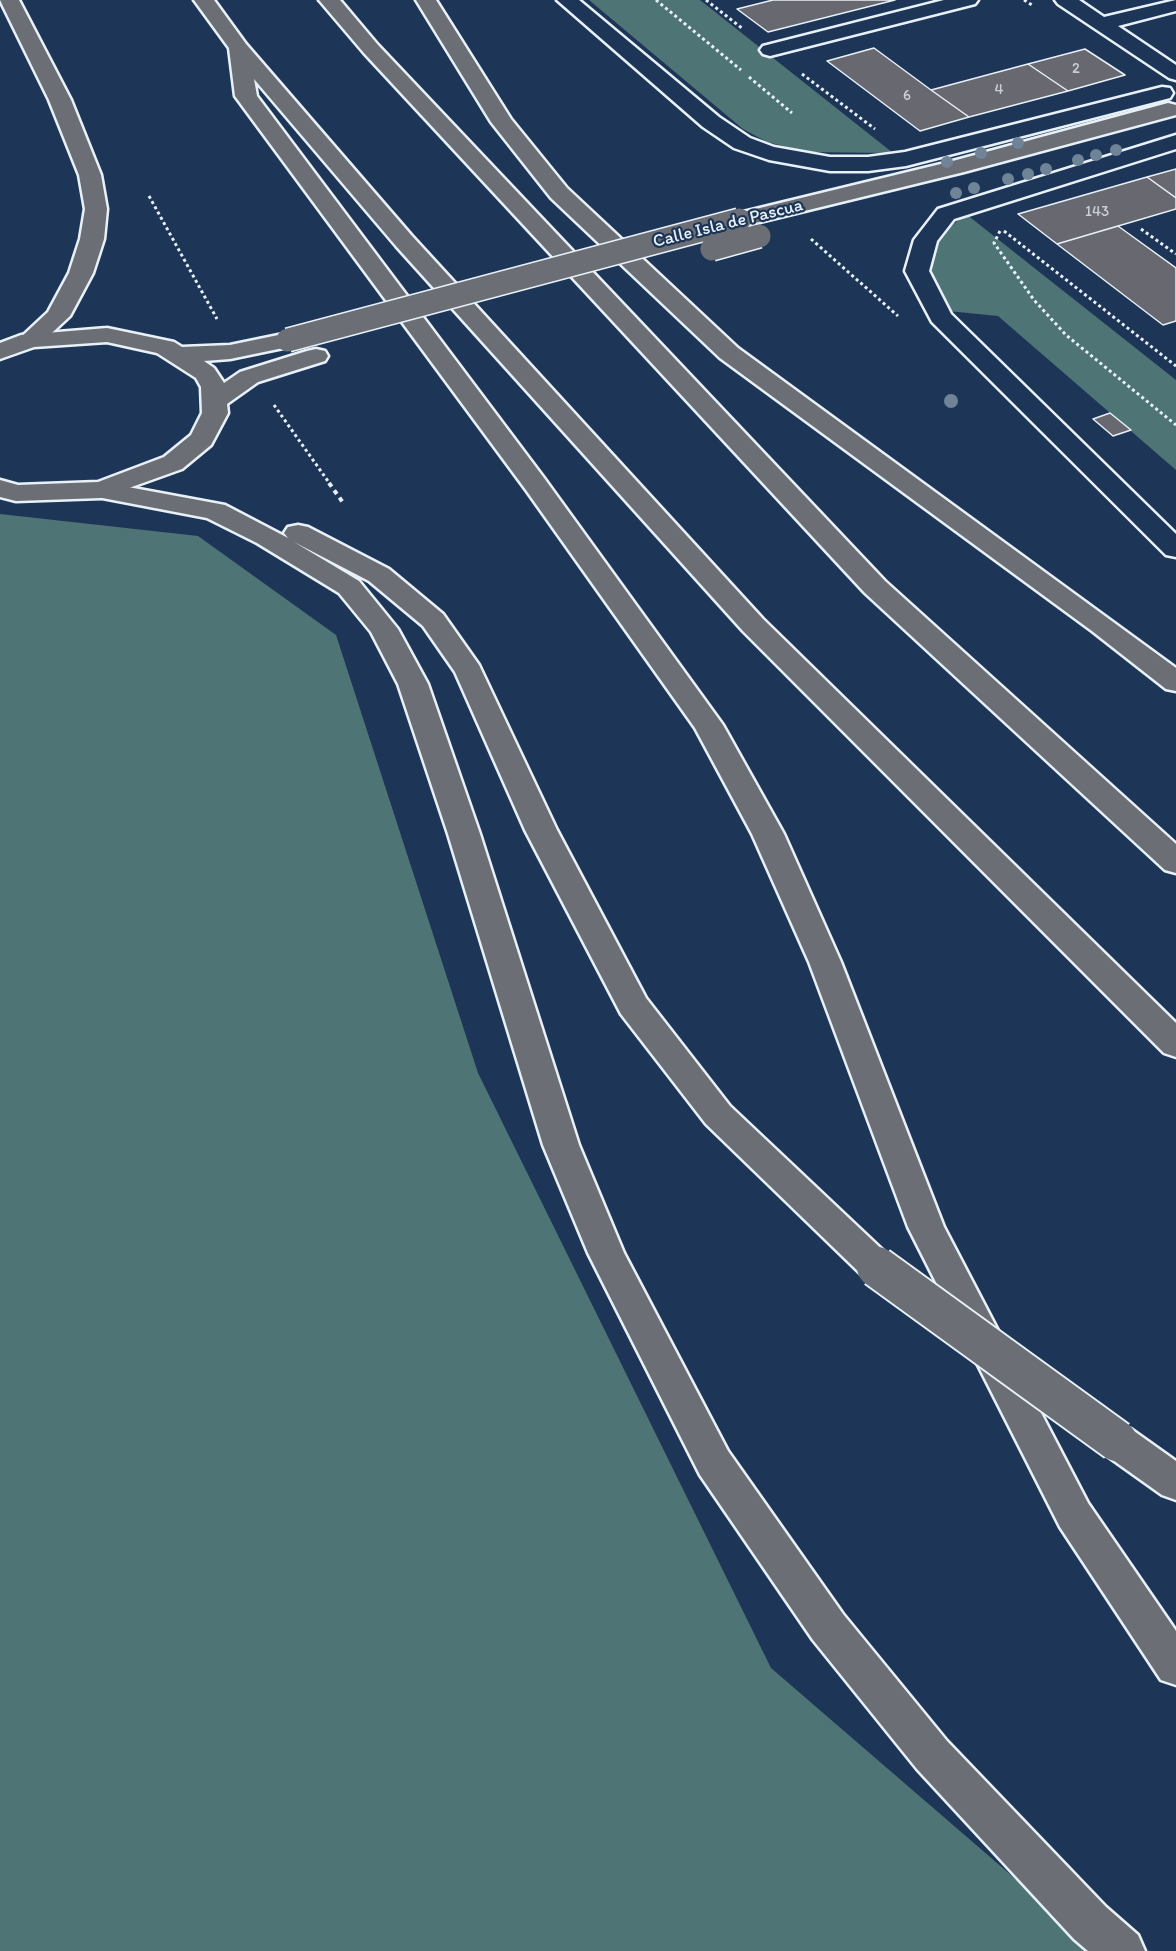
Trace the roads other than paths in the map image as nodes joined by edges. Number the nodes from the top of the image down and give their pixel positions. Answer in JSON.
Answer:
{"nodes":[{"id":1,"x":9,"y":0,"type":"edge"},
{"id":2,"x":204,"y":0,"type":"edge"},
{"id":3,"x":329,"y":0,"type":"edge"},
{"id":4,"x":426,"y":0,"type":"edge"},
{"id":5,"x":567,"y":0,"type":"edge"},
{"id":6,"x":968,"y":0,"type":"edge"},
{"id":7,"x":1065,"y":0,"type":"edge"},
{"id":8,"x":1176,"y":5,"type":"edge"},
{"id":9,"x":1102,"y":24,"type":"junction"},
{"id":10,"x":239,"y":48,"type":"junction"},
{"id":11,"x":770,"y":50,"type":"road end"},
{"id":12,"x":1176,"y":74,"type":"edge"},
{"id":13,"x":1172,"y":104,"type":"edge"},
{"id":14,"x":1176,"y":142,"type":"edge"},
{"id":15,"x":30,"y":340,"type":"junction"},
{"id":16,"x":0,"y":352,"type":"edge"},
{"id":17,"x":178,"y":355,"type":"junction"},
{"id":18,"x":215,"y":401,"type":"junction"},
{"id":19,"x":0,"y":488,"type":"edge"},
{"id":20,"x":101,"y":490,"type":"junction"},
{"id":21,"x":215,"y":511,"type":"junction"},
{"id":22,"x":1176,"y":549,"type":"edge"},
{"id":23,"x":1176,"y":682,"type":"edge"},
{"id":24,"x":1176,"y":862,"type":"edge"},
{"id":25,"x":1176,"y":1044,"type":"edge"},
{"id":26,"x":1176,"y":1483,"type":"edge"},
{"id":27,"x":1176,"y":1666,"type":"edge"},
{"id":28,"x":1122,"y":1951,"type":"edge"}],
"edges":[{"from":1,"to":15,"type":"main road"},
{"from":2,"to":10,"type":"main road"},
{"from":3,"to":24,"type":"main road"},
{"from":4,"to":23,"type":"main road"},
{"from":5,"to":13,"type":"street"},
{"from":6,"to":11,"type":"street"},
{"from":7,"to":9,"type":"street"},
{"from":8,"to":9,"type":"street"},
{"from":9,"to":12,"type":"street"},
{"from":10,"to":25,"type":"main road"},
{"from":10,"to":27,"type":"main road"},
{"from":13,"to":17,"type":"main road","name":"Calle Isla de Pascua","bridge":true},
{"from":13,"to":18,"type":"main road","name":"Calle Isla de Pascua","bridge":true},
{"from":14,"to":22,"type":"street"},
{"from":15,"to":16,"type":"main road"},
{"from":15,"to":17,"type":"main road"},
{"from":17,"to":18,"type":"main road"},
{"from":18,"to":20,"type":"main road"},
{"from":19,"to":20,"type":"main road"},
{"from":20,"to":21,"type":"main road"},
{"from":21,"to":26,"type":"main road","bridge":true},
{"from":21,"to":28,"type":"main road"}]}
